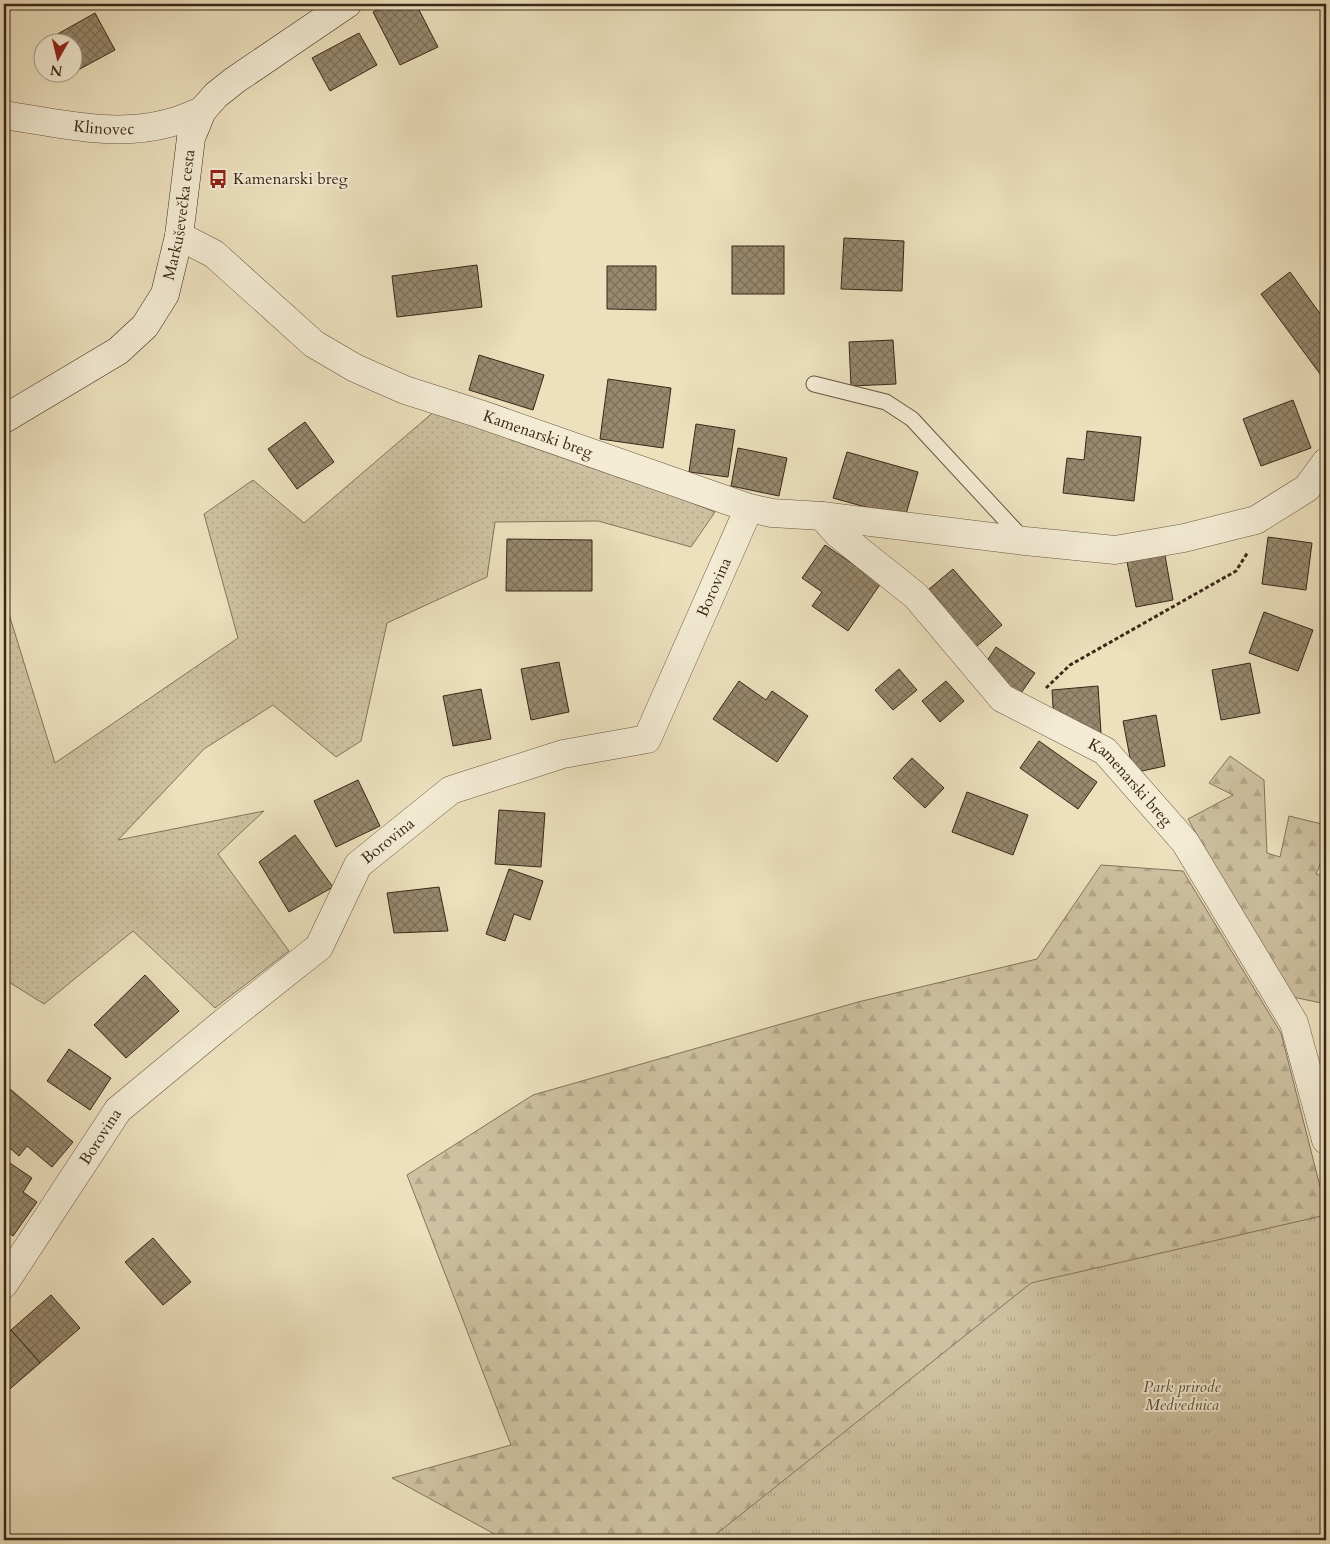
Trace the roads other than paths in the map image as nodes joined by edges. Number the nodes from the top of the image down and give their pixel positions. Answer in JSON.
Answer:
{"nodes":[{"id":1,"x":347,"y":4,"type":"edge"},
{"id":2,"x":202,"y":111,"type":"junction"},
{"id":3,"x":4,"y":114,"type":"edge"},
{"id":4,"x":179,"y":236,"type":"junction"},
{"id":5,"x":814,"y":384,"type":"dead end"},
{"id":6,"x":4,"y":419,"type":"edge"},
{"id":7,"x":1326,"y":462,"type":"edge"},
{"id":8,"x":749,"y":508,"type":"junction"},
{"id":9,"x":822,"y":516,"type":"junction"},
{"id":10,"x":1025,"y":541,"type":"junction"},
{"id":11,"x":1326,"y":1140,"type":"edge"},
{"id":12,"x":4,"y":1284,"type":"edge"}],
"edges":[{"from":1,"to":2,"type":"street","name":"Markuševečka cesta"},
{"from":2,"to":3,"type":"street","name":"Klinovec"},
{"from":2,"to":4,"type":"street","name":"Markuševečka cesta"},
{"from":4,"to":6,"type":"street","name":"Markuševečka cesta"},
{"from":4,"to":8,"type":"street","name":"Kamenarski breg"},
{"from":5,"to":10,"type":"lane"},
{"from":7,"to":10,"type":"street","name":"Kamenarski breg"},
{"from":8,"to":9,"type":"street","name":"Kamenarski breg"},
{"from":8,"to":12,"type":"street","name":"Borovina"},
{"from":9,"to":10,"type":"street","name":"Kamenarski breg"},
{"from":9,"to":11,"type":"street","name":"Kamenarski breg"}]}
